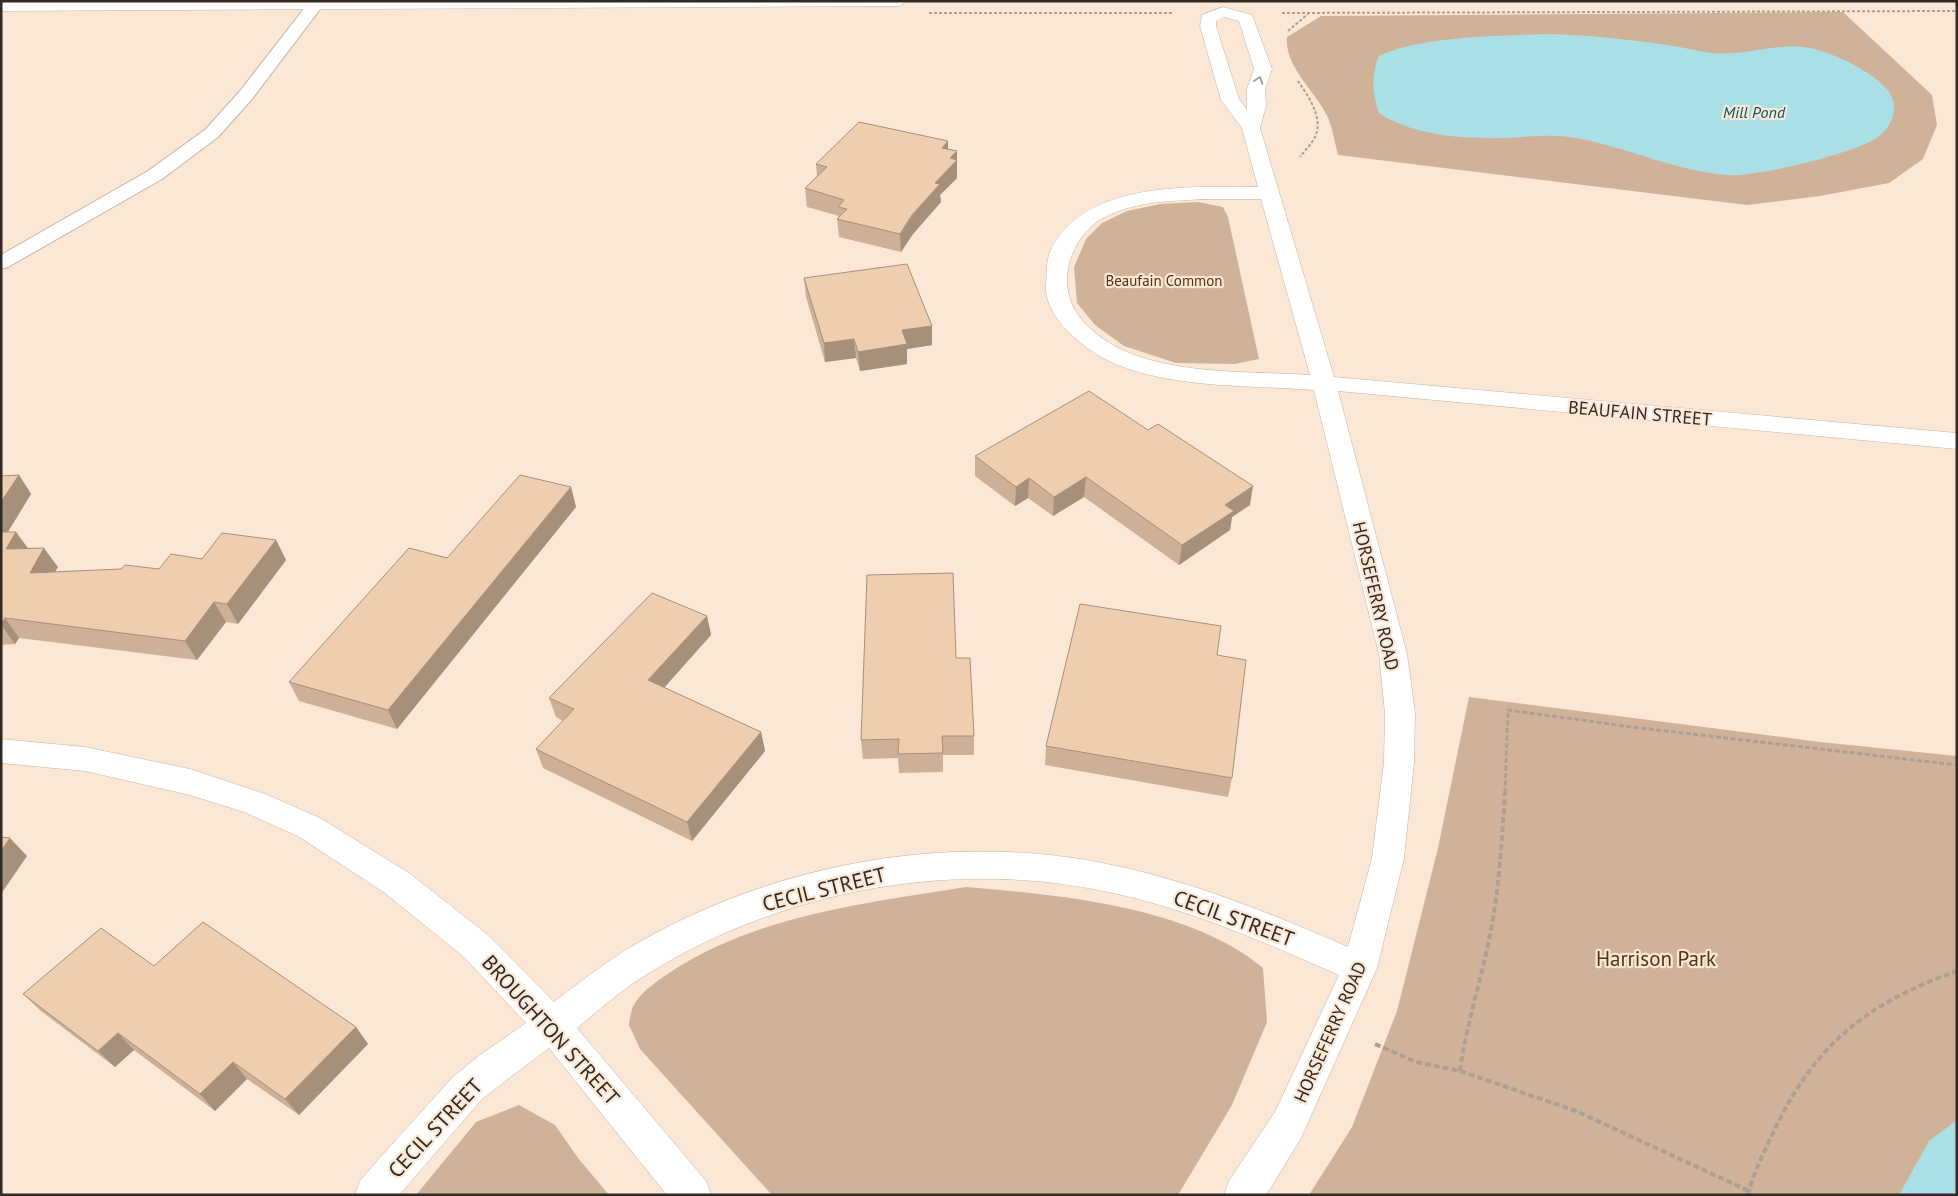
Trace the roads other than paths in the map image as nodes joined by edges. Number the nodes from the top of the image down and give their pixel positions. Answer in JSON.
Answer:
{"nodes":[{"id":1,"x":900,"y":1,"type":"edge"},
{"id":2,"x":316,"y":4,"type":"junction"},
{"id":3,"x":1,"y":6,"type":"edge"},
{"id":4,"x":1221,"y":7,"type":"edge"},
{"id":5,"x":1250,"y":128,"type":"junction"},
{"id":6,"x":1270,"y":193,"type":"junction"},
{"id":7,"x":1,"y":263,"type":"edge"},
{"id":8,"x":1324,"y":383,"type":"junction"},
{"id":9,"x":1957,"y":442,"type":"edge"},
{"id":10,"x":1,"y":752,"type":"edge"},
{"id":11,"x":1360,"y":968,"type":"junction"},
{"id":12,"x":552,"y":1025,"type":"junction"},
{"id":13,"x":374,"y":1195,"type":"edge"},
{"id":14,"x":692,"y":1195,"type":"edge"},
{"id":15,"x":1243,"y":1195,"type":"edge"}],
"edges":[{"from":1,"to":2,"type":"street"},
{"from":2,"to":3,"type":"street"},
{"from":2,"to":7,"type":"lane"},
{"from":4,"to":5,"type":"street","name":"HORSEFERRY ROAD"},
{"from":5,"to":4,"type":"street","name":"HORSEFERRY ROAD","one_way":true},
{"from":5,"to":6,"type":"street","name":"HORSEFERRY ROAD"},
{"from":6,"to":8,"type":"street","name":"HORSEFERRY ROAD"},
{"from":6,"to":8,"type":"street","name":"BEAUFAIN STREET"},
{"from":8,"to":9,"type":"street","name":"BEAUFAIN STREET"},
{"from":8,"to":11,"type":"street","name":"HORSEFERRY ROAD"},
{"from":10,"to":12,"type":"street","name":"BROUGHTON STREET"},
{"from":11,"to":12,"type":"street","name":"CECIL STREET"},
{"from":11,"to":15,"type":"street","name":"HORSEFERRY ROAD"},
{"from":12,"to":13,"type":"street","name":"CECIL STREET"},
{"from":12,"to":14,"type":"street","name":"BROUGHTON STREET"}]}
